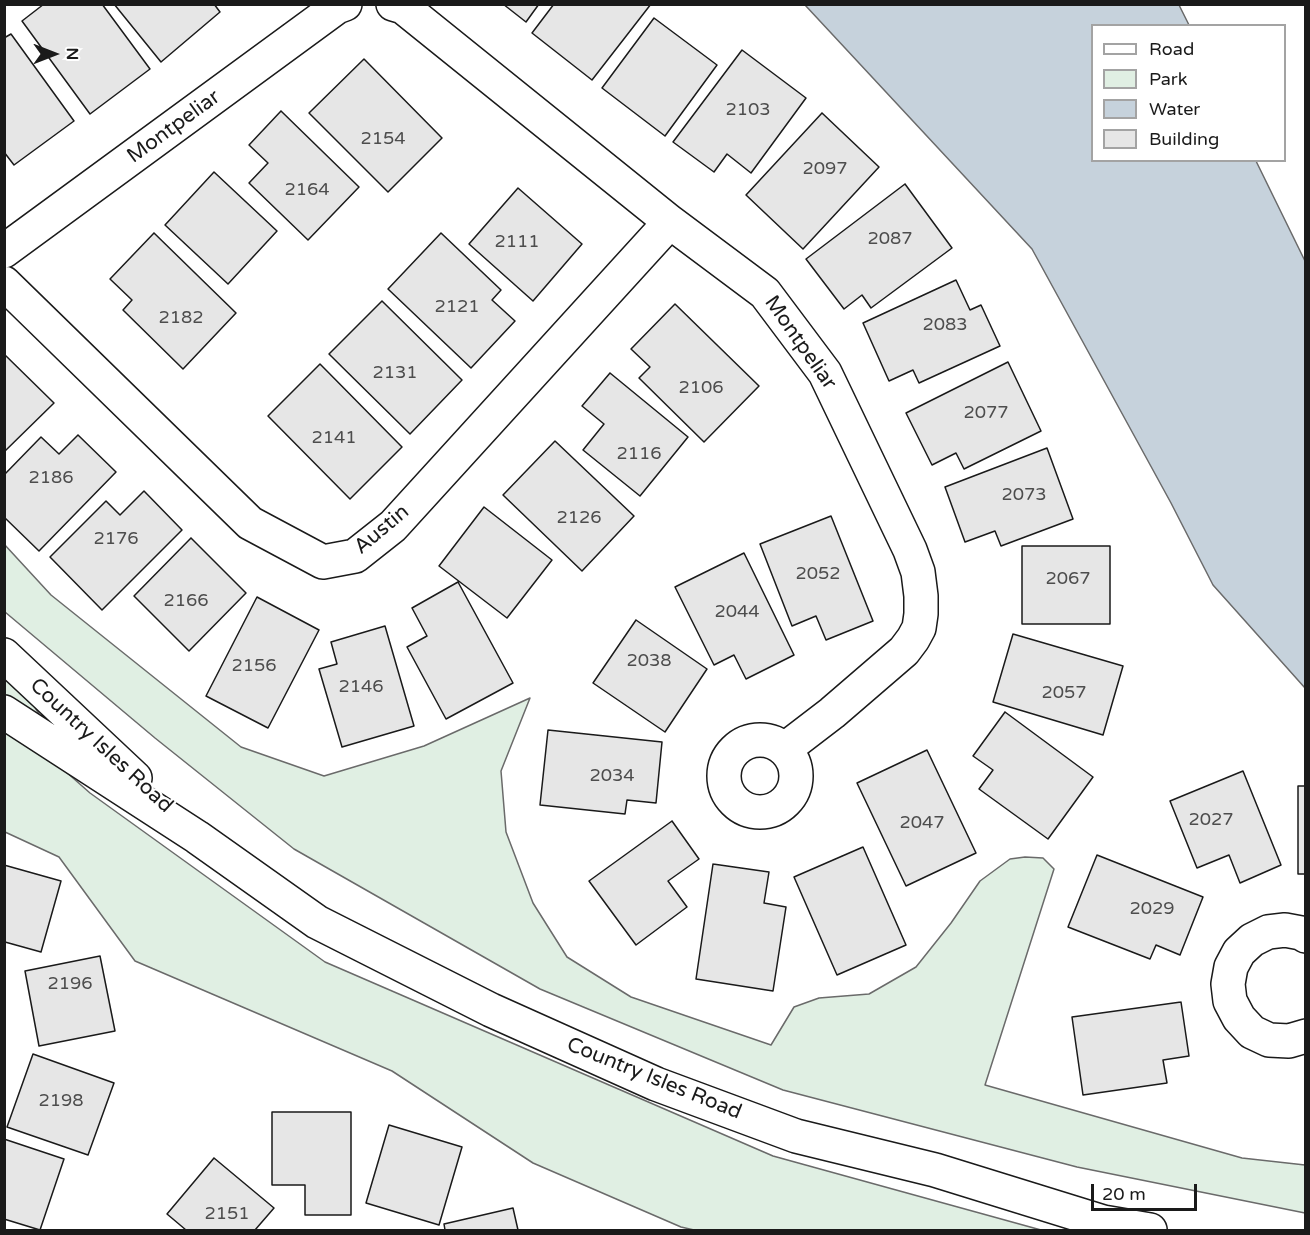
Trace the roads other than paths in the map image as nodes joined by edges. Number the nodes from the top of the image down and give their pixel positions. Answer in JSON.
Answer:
{"nodes":[{"id":1,"x":345,"y":4,"type":"edge"},
{"id":2,"x":393,"y":4,"type":"edge"},
{"id":3,"x":670,"y":222,"type":"junction"},
{"id":4,"x":4,"y":251,"type":"edge"},
{"id":5,"x":4,"y":283,"type":"edge"},
{"id":6,"x":4,"y":655,"type":"edge"},
{"id":7,"x":4,"y":712,"type":"edge"},
{"id":8,"x":784,"y":749,"type":"dead end"},
{"id":9,"x":197,"y":837,"type":"junction"},
{"id":10,"x":1305,"y":936,"type":"edge"},
{"id":11,"x":1305,"y":1036,"type":"edge"},
{"id":12,"x":1150,"y":1230,"type":"edge"}],
"edges":[{"from":1,"to":4,"type":"street","name":"Montpeliar"},
{"from":2,"to":3,"type":"street","name":"Montpeliar"},
{"from":3,"to":5,"type":"street","name":"Austin"},
{"from":3,"to":8,"type":"street","name":"Montpeliar"},
{"from":6,"to":9,"type":"street","name":"Country Isles Road"},
{"from":7,"to":9,"type":"street","name":"Country Isles Road"},
{"from":9,"to":12,"type":"street","name":"Country Isles Road"},
{"from":10,"to":11,"type":"street"}]}
